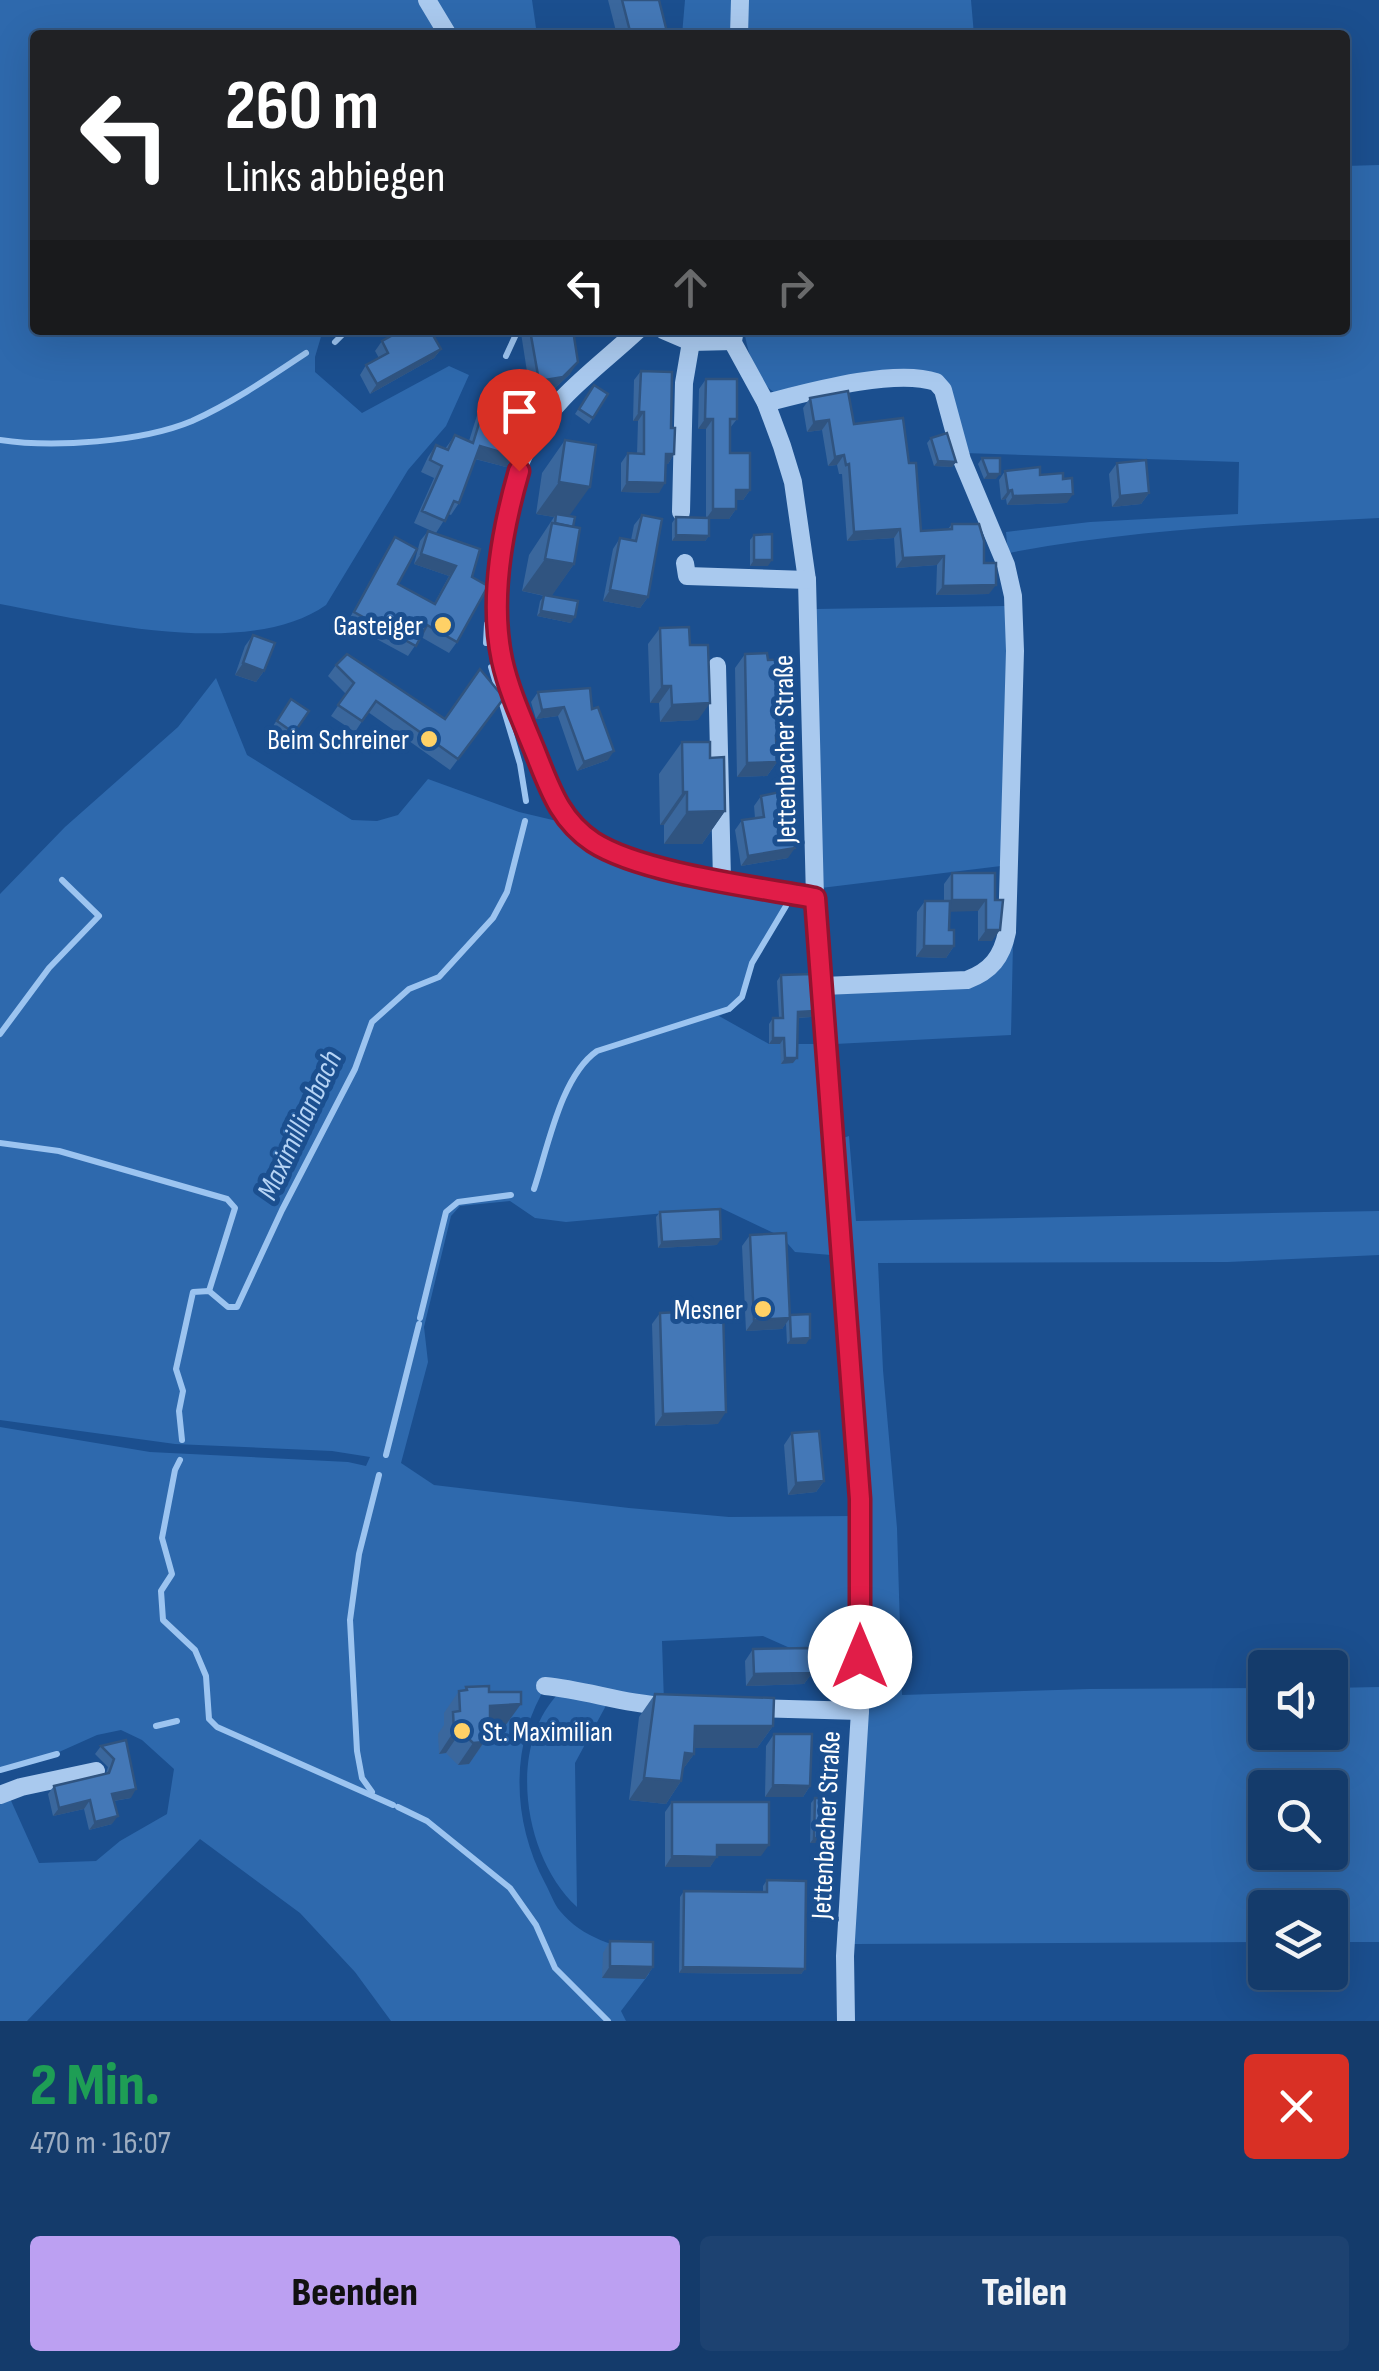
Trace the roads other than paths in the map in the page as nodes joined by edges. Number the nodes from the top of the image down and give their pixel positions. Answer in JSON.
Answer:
{"nodes":[{"id":1,"x":427,"y":0,"type":"edge"},
{"id":2,"x":740,"y":0,"type":"edge"},
{"id":3,"x":445,"y":30,"type":"edge"},
{"id":4,"x":740,"y":30,"type":"edge"},
{"id":5,"x":633,"y":335,"type":"edge"},
{"id":6,"x":675,"y":335,"type":"edge"},
{"id":7,"x":726,"y":335,"type":"edge"},
{"id":8,"x":732,"y":335,"type":"edge"},
{"id":9,"x":691,"y":342,"type":"junction"},
{"id":10,"x":766,"y":403,"type":"junction"},
{"id":11,"x":680,"y":512,"type":"dead end"},
{"id":12,"x":685,"y":563,"type":"dead end"},
{"id":13,"x":807,"y":580,"type":"junction"},
{"id":14,"x":717,"y":666,"type":"dead end"},
{"id":15,"x":722,"y":880,"type":"junction"},
{"id":16,"x":815,"y":898,"type":"junction"},
{"id":17,"x":823,"y":986,"type":"junction"},
{"id":18,"x":545,"y":1686,"type":"dead end"},
{"id":19,"x":692,"y":1706,"type":"edge"},
{"id":20,"x":726,"y":1707,"type":"edge"},
{"id":21,"x":860,"y":1711,"type":"junction"},
{"id":22,"x":96,"y":1770,"type":"dead end"},
{"id":23,"x":0,"y":1795,"type":"edge"},
{"id":24,"x":846,"y":2021,"type":"edge"}],
"edges":[{"from":1,"to":3,"type":"street"},
{"from":2,"to":4,"type":"street"},
{"from":5,"to":15,"type":"street"},
{"from":6,"to":9,"type":"street"},
{"from":7,"to":9,"type":"street"},
{"from":8,"to":10,"type":"street","name":"Jettenbacher Straße"},
{"from":9,"to":11,"type":"street"},
{"from":10,"to":13,"type":"street","name":"Jettenbacher Straße"},
{"from":10,"to":17,"type":"street"},
{"from":12,"to":13,"type":"street"},
{"from":13,"to":16,"type":"street","name":"Jettenbacher Straße"},
{"from":14,"to":15,"type":"street"},
{"from":15,"to":16,"type":"street"},
{"from":16,"to":17,"type":"street","name":"Jettenbacher Straße"},
{"from":17,"to":21,"type":"street","name":"Jettenbacher Straße"},
{"from":18,"to":19,"type":"street"},
{"from":20,"to":21,"type":"street"},
{"from":21,"to":24,"type":"street","name":"Jettenbacher Straße"},
{"from":22,"to":23,"type":"street"}]}
